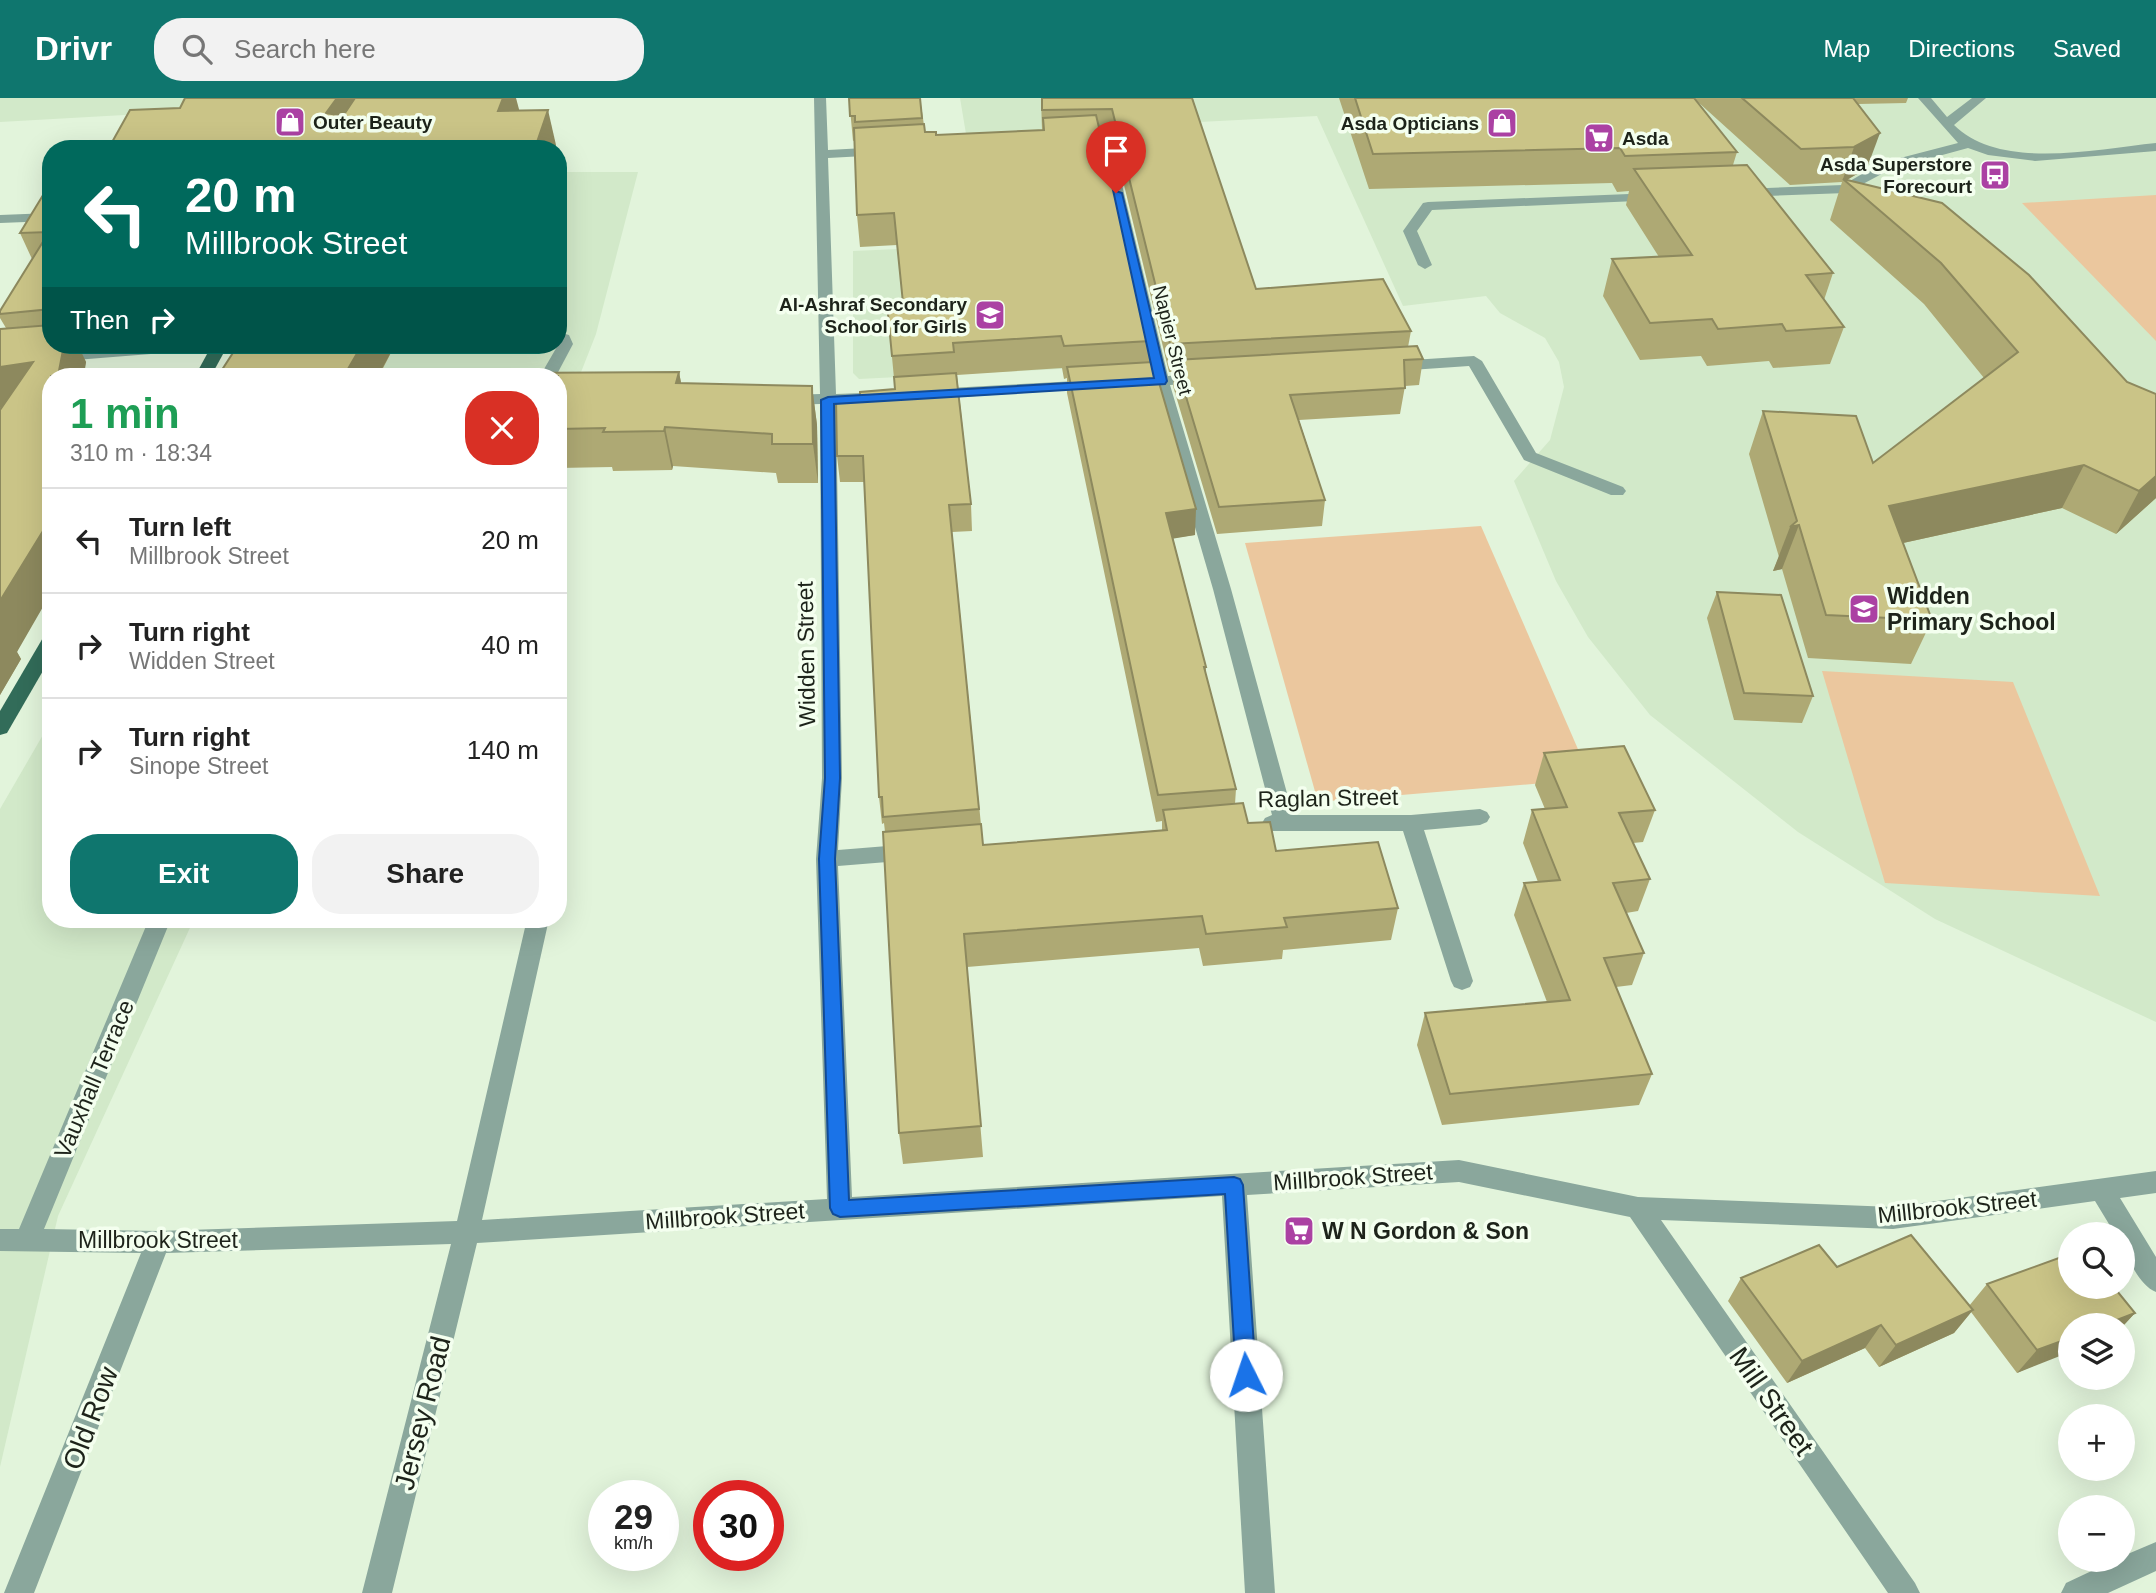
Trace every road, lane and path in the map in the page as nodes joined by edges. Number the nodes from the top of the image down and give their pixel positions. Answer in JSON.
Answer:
{"nodes":[{"id":1,"x":820,"y":98,"type":"edge"},
{"id":2,"x":1924,"y":98,"type":"edge"},
{"id":3,"x":1980,"y":98,"type":"edge"},
{"id":4,"x":1946,"y":124,"type":"junction"},
{"id":5,"x":1063,"y":141,"type":"edge"},
{"id":6,"x":1969,"y":144,"type":"junction"},
{"id":7,"x":2156,"y":147,"type":"edge"},
{"id":8,"x":901,"y":150,"type":"edge"},
{"id":9,"x":822,"y":154,"type":"junction"},
{"id":10,"x":1721,"y":194,"type":"edge"},
{"id":11,"x":1665,"y":196,"type":"edge"},
{"id":12,"x":42,"y":217,"type":"edge"},
{"id":13,"x":0,"y":219,"type":"edge"},
{"id":14,"x":1425,"y":265,"type":"dead end"},
{"id":15,"x":88,"y":354,"type":"edge"},
{"id":16,"x":0,"y":361,"type":"edge"},
{"id":17,"x":1381,"y":366,"type":"edge"},
{"id":18,"x":1216,"y":377,"type":"edge"},
{"id":19,"x":1161,"y":381,"type":"junction"},
{"id":20,"x":775,"y":400,"type":"edge"},
{"id":21,"x":828,"y":400,"type":"junction"},
{"id":22,"x":1617,"y":491,"type":"dead end"},
{"id":23,"x":42,"y":654,"type":"edge"},
{"id":24,"x":3,"y":717,"type":"edge"},
{"id":25,"x":1480,"y":817,"type":"dead end"},
{"id":26,"x":1284,"y":822,"type":"junction"},
{"id":27,"x":1411,"y":822,"type":"junction"},
{"id":28,"x":1256,"y":824,"type":"edge"},
{"id":29,"x":938,"y":850,"type":"edge"},
{"id":30,"x":827,"y":859,"type":"junction"},
{"id":31,"x":156,"y":928,"type":"edge"},
{"id":32,"x":536,"y":928,"type":"edge"},
{"id":33,"x":1462,"y":981,"type":"dead end"},
{"id":34,"x":2156,"y":1182,"type":"edge"},
{"id":35,"x":1234,"y":1185,"type":"junction"},
{"id":36,"x":2102,"y":1190,"type":"junction"},
{"id":37,"x":840,"y":1208,"type":"junction"},
{"id":38,"x":1638,"y":1208,"type":"junction"},
{"id":39,"x":467,"y":1232,"type":"junction"},
{"id":40,"x":27,"y":1239,"type":"junction"},
{"id":41,"x":0,"y":1240,"type":"edge"},
{"id":42,"x":158,"y":1242,"type":"junction"},
{"id":43,"x":2156,"y":1280,"type":"edge"},
{"id":44,"x":2156,"y":1556,"type":"edge"},
{"id":45,"x":19,"y":1593,"type":"edge"},
{"id":46,"x":377,"y":1593,"type":"edge"},
{"id":47,"x":1260,"y":1593,"type":"edge"},
{"id":48,"x":1905,"y":1593,"type":"edge"},
{"id":49,"x":2076,"y":1593,"type":"edge"}],
"edges":[{"from":1,"to":9,"type":"street","name":"Widden Street"},
{"from":2,"to":4,"type":"street"},
{"from":3,"to":4,"type":"street"},
{"from":4,"to":6,"type":"street"},
{"from":5,"to":19,"type":"street","name":"Napier Street"},
{"from":6,"to":7,"type":"street"},
{"from":6,"to":10,"type":"street"},
{"from":8,"to":9,"type":"street"},
{"from":9,"to":21,"type":"street","name":"Widden Street"},
{"from":11,"to":14,"type":"street"},
{"from":12,"to":13,"type":"street"},
{"from":15,"to":16,"type":"street"},
{"from":17,"to":22,"type":"street"},
{"from":18,"to":19,"type":"street"},
{"from":19,"to":21,"type":"street"},
{"from":19,"to":26,"type":"street","name":"Napier Street"},
{"from":20,"to":21,"type":"street"},
{"from":21,"to":30,"type":"street","name":"Widden Street"},
{"from":23,"to":24,"type":"main road"},
{"from":25,"to":27,"type":"street","name":"Raglan Street"},
{"from":26,"to":27,"type":"street","name":"Raglan Street"},
{"from":26,"to":28,"type":"street","name":"Raglan Street"},
{"from":27,"to":33,"type":"street","name":"Raglan Street"},
{"from":29,"to":30,"type":"street"},
{"from":30,"to":37,"type":"street","name":"Widden Street"},
{"from":31,"to":40,"type":"street","name":"Vauxhall Terrace"},
{"from":32,"to":39,"type":"street","name":"Jersey Road"},
{"from":34,"to":36,"type":"street","name":"Millbrook Street"},
{"from":35,"to":37,"type":"street","name":"Millbrook Street"},
{"from":35,"to":38,"type":"street","name":"Millbrook Street"},
{"from":35,"to":47,"type":"street"},
{"from":36,"to":38,"type":"street","name":"Millbrook Street"},
{"from":36,"to":43,"type":"street"},
{"from":37,"to":39,"type":"street","name":"Millbrook Street"},
{"from":38,"to":48,"type":"street","name":"Mill Street"},
{"from":39,"to":42,"type":"street","name":"Millbrook Street"},
{"from":39,"to":46,"type":"street","name":"Jersey Road"},
{"from":40,"to":41,"type":"street","name":"Millbrook Street"},
{"from":40,"to":42,"type":"street","name":"Millbrook Street"},
{"from":42,"to":45,"type":"street","name":"Old Row"},
{"from":44,"to":49,"type":"street"}]}
